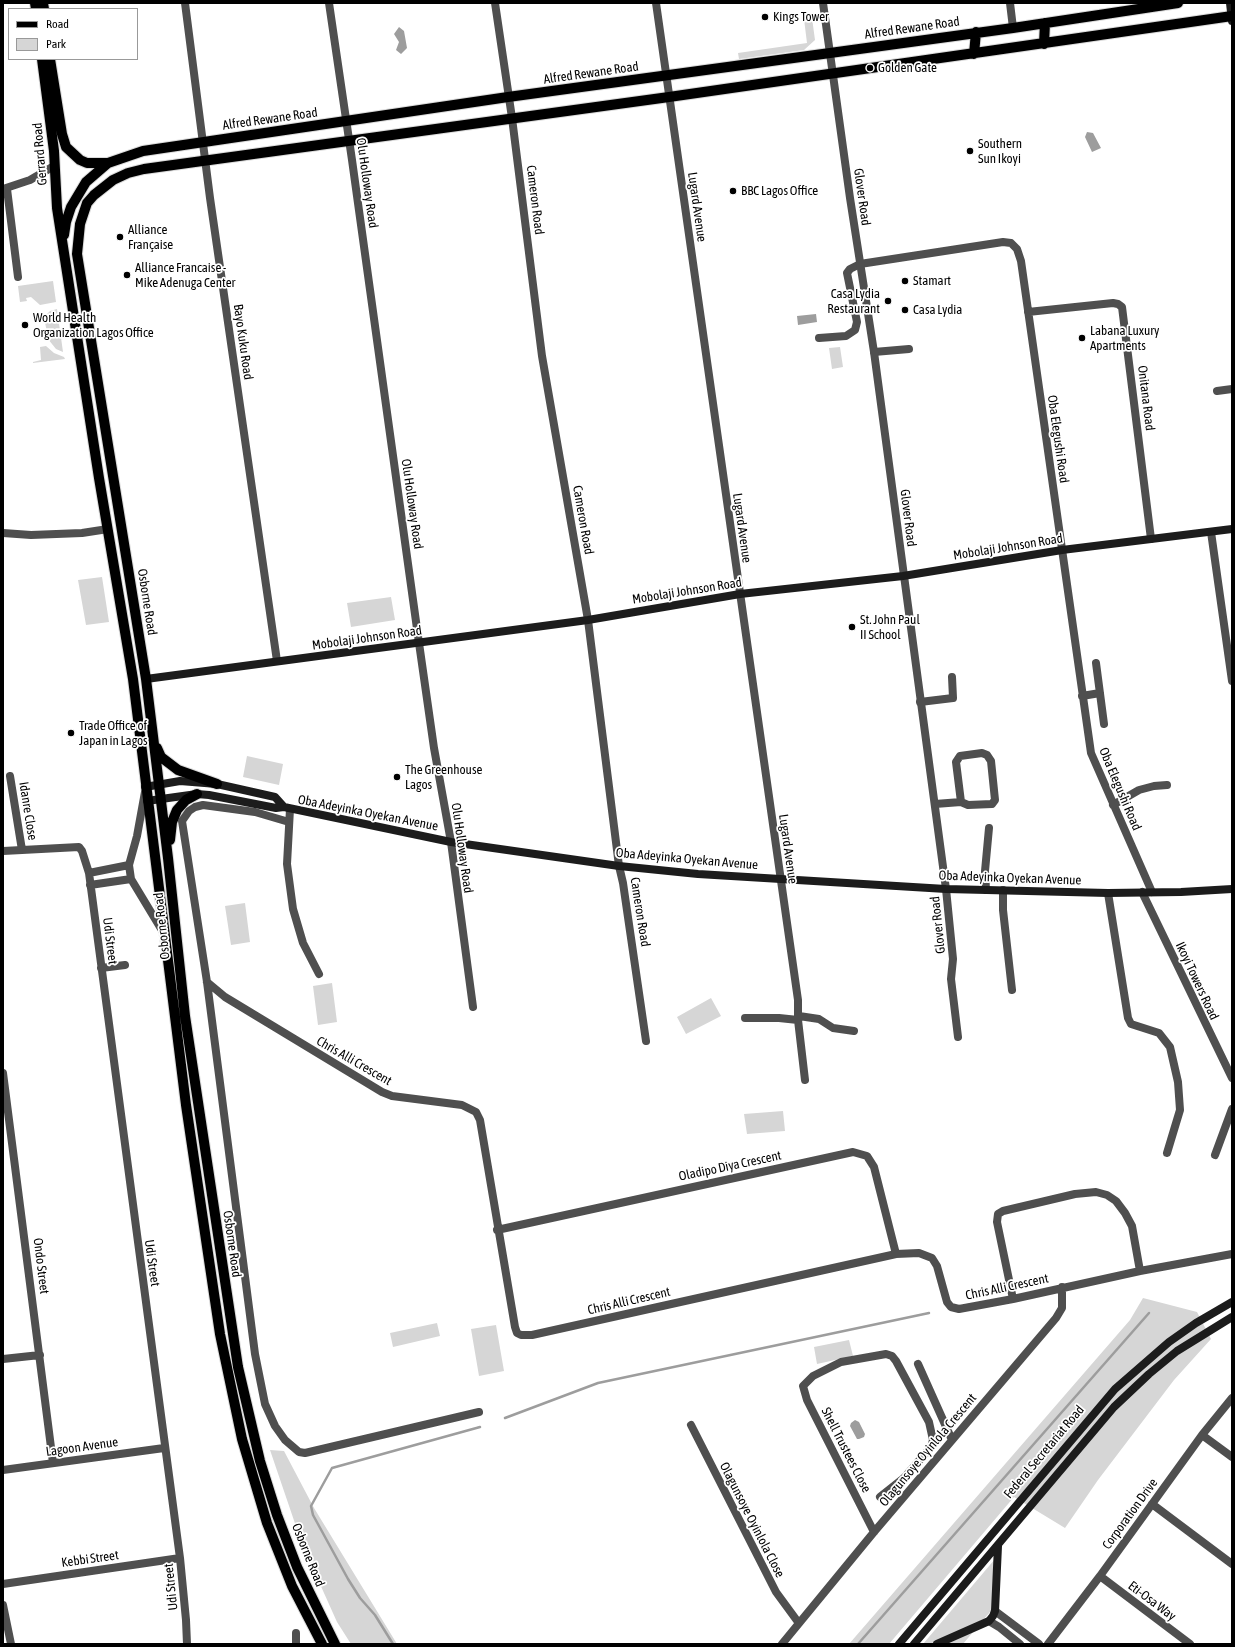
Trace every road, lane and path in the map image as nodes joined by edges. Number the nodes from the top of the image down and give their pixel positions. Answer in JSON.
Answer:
{"nodes":[{"id":1,"x":185,"y":3,"type":"edge"},
{"id":2,"x":329,"y":3,"type":"edge"},
{"id":3,"x":495,"y":3,"type":"edge"},
{"id":4,"x":656,"y":3,"type":"edge"},
{"id":5,"x":823,"y":3,"type":"edge"},
{"id":6,"x":1010,"y":3,"type":"edge"},
{"id":7,"x":1178,"y":3,"type":"edge"},
{"id":8,"x":1230,"y":3,"type":"edge"},
{"id":9,"x":1232,"y":17,"type":"edge"},
{"id":10,"x":1045,"y":23,"type":"junction"},
{"id":11,"x":1014,"y":28,"type":"junction"},
{"id":12,"x":976,"y":32,"type":"junction"},
{"id":13,"x":1044,"y":44,"type":"junction"},
{"id":14,"x":829,"y":53,"type":"junction"},
{"id":15,"x":974,"y":54,"type":"junction"},
{"id":16,"x":42,"y":60,"type":"edge"},
{"id":17,"x":50,"y":60,"type":"edge"},
{"id":18,"x":832,"y":73,"type":"junction"},
{"id":19,"x":666,"y":76,"type":"junction"},
{"id":20,"x":508,"y":97,"type":"junction"},
{"id":21,"x":669,"y":97,"type":"junction"},
{"id":22,"x":512,"y":118,"type":"junction"},
{"id":23,"x":346,"y":122,"type":"junction"},
{"id":24,"x":350,"y":140,"type":"junction"},
{"id":25,"x":204,"y":142,"type":"junction"},
{"id":26,"x":206,"y":160,"type":"junction"},
{"id":27,"x":108,"y":163,"type":"junction"},
{"id":28,"x":54,"y":166,"type":"junction"},
{"id":29,"x":5,"y":189,"type":"edge"},
{"id":30,"x":63,"y":247,"type":"junction"},
{"id":31,"x":860,"y":264,"type":"junction"},
{"id":32,"x":18,"y":277,"type":"dead end"},
{"id":33,"x":1028,"y":312,"type":"junction"},
{"id":34,"x":819,"y":338,"type":"dead end"},
{"id":35,"x":909,"y":349,"type":"dead end"},
{"id":36,"x":874,"y":352,"type":"junction"},
{"id":37,"x":1232,"y":389,"type":"edge"},
{"id":38,"x":1218,"y":391,"type":"dead end"},
{"id":39,"x":108,"y":529,"type":"junction"},
{"id":40,"x":1232,"y":529,"type":"edge"},
{"id":41,"x":3,"y":532,"type":"edge"},
{"id":42,"x":1211,"y":532,"type":"junction"},
{"id":43,"x":1151,"y":539,"type":"junction"},
{"id":44,"x":1062,"y":550,"type":"junction"},
{"id":45,"x":903,"y":576,"type":"junction"},
{"id":46,"x":740,"y":594,"type":"junction"},
{"id":47,"x":588,"y":620,"type":"junction"},
{"id":48,"x":418,"y":643,"type":"junction"},
{"id":49,"x":277,"y":661,"type":"junction"},
{"id":50,"x":1096,"y":663,"type":"dead end"},
{"id":51,"x":952,"y":677,"type":"dead end"},
{"id":52,"x":146,"y":679,"type":"junction"},
{"id":53,"x":1232,"y":682,"type":"edge"},
{"id":54,"x":1100,"y":693,"type":"junction"},
{"id":55,"x":1082,"y":696,"type":"junction"},
{"id":56,"x":920,"y":702,"type":"junction"},
{"id":57,"x":1104,"y":724,"type":"dead end"},
{"id":58,"x":155,"y":744,"type":"junction"},
{"id":59,"x":10,"y":776,"type":"dead end"},
{"id":60,"x":159,"y":784,"type":"junction"},
{"id":61,"x":217,"y":784,"type":"junction"},
{"id":62,"x":1167,"y":785,"type":"dead end"},
{"id":63,"x":146,"y":787,"type":"junction"},
{"id":64,"x":197,"y":794,"type":"junction"},
{"id":65,"x":161,"y":799,"type":"junction"},
{"id":66,"x":147,"y":802,"type":"junction"},
{"id":67,"x":961,"y":802,"type":"junction"},
{"id":68,"x":935,"y":804,"type":"junction"},
{"id":69,"x":1113,"y":805,"type":"junction"},
{"id":70,"x":287,"y":808,"type":"junction"},
{"id":71,"x":289,"y":822,"type":"junction"},
{"id":72,"x":989,"y":828,"type":"dead end"},
{"id":73,"x":451,"y":842,"type":"junction"},
{"id":74,"x":22,"y":850,"type":"junction"},
{"id":75,"x":3,"y":851,"type":"edge"},
{"id":76,"x":168,"y":858,"type":"junction"},
{"id":77,"x":129,"y":865,"type":"junction"},
{"id":78,"x":619,"y":866,"type":"junction"},
{"id":79,"x":89,"y":873,"type":"junction"},
{"id":80,"x":780,"y":878,"type":"junction"},
{"id":81,"x":131,"y":880,"type":"junction"},
{"id":82,"x":90,"y":885,"type":"junction"},
{"id":83,"x":946,"y":889,"type":"junction"},
{"id":84,"x":1232,"y":889,"type":"edge"},
{"id":85,"x":986,"y":890,"type":"junction"},
{"id":86,"x":1002,"y":890,"type":"junction"},
{"id":87,"x":1108,"y":892,"type":"junction"},
{"id":88,"x":1142,"y":892,"type":"junction"},
{"id":89,"x":1152,"y":892,"type":"junction"},
{"id":90,"x":163,"y":932,"type":"junction"},
{"id":91,"x":125,"y":965,"type":"dead end"},
{"id":92,"x":101,"y":968,"type":"junction"},
{"id":93,"x":319,"y":974,"type":"dead end"},
{"id":94,"x":207,"y":982,"type":"junction"},
{"id":95,"x":1012,"y":990,"type":"dead end"},
{"id":96,"x":473,"y":1007,"type":"dead end"},
{"id":97,"x":745,"y":1018,"type":"dead end"},
{"id":98,"x":799,"y":1018,"type":"junction"},
{"id":99,"x":854,"y":1031,"type":"dead end"},
{"id":100,"x":958,"y":1037,"type":"dead end"},
{"id":101,"x":646,"y":1042,"type":"dead end"},
{"id":102,"x":3,"y":1073,"type":"edge"},
{"id":103,"x":3,"y":1077,"type":"edge"},
{"id":104,"x":1232,"y":1078,"type":"edge"},
{"id":105,"x":805,"y":1080,"type":"dead end"},
{"id":106,"x":1232,"y":1109,"type":"edge"},
{"id":107,"x":1167,"y":1153,"type":"dead end"},
{"id":108,"x":1215,"y":1155,"type":"dead end"},
{"id":109,"x":497,"y":1230,"type":"junction"},
{"id":110,"x":896,"y":1254,"type":"junction"},
{"id":111,"x":1232,"y":1254,"type":"edge"},
{"id":112,"x":1140,"y":1271,"type":"junction"},
{"id":113,"x":1062,"y":1287,"type":"junction"},
{"id":114,"x":1013,"y":1299,"type":"junction"},
{"id":115,"x":1232,"y":1302,"type":"edge"},
{"id":116,"x":1232,"y":1316,"type":"edge"},
{"id":117,"x":40,"y":1354,"type":"junction"},
{"id":118,"x":3,"y":1359,"type":"edge"},
{"id":119,"x":918,"y":1364,"type":"dead end"},
{"id":120,"x":1232,"y":1398,"type":"edge"},
{"id":121,"x":479,"y":1412,"type":"dead end"},
{"id":122,"x":691,"y":1425,"type":"dead end"},
{"id":123,"x":1202,"y":1435,"type":"junction"},
{"id":124,"x":952,"y":1440,"type":"junction"},
{"id":125,"x":164,"y":1448,"type":"junction"},
{"id":126,"x":1232,"y":1457,"type":"edge"},
{"id":127,"x":53,"y":1463,"type":"junction"},
{"id":128,"x":3,"y":1470,"type":"edge"},
{"id":129,"x":880,"y":1497,"type":"dead end"},
{"id":130,"x":1152,"y":1504,"type":"junction"},
{"id":131,"x":874,"y":1532,"type":"junction"},
{"id":132,"x":998,"y":1546,"type":"junction"},
{"id":133,"x":180,"y":1558,"type":"junction"},
{"id":134,"x":1232,"y":1564,"type":"edge"},
{"id":135,"x":1100,"y":1576,"type":"junction"},
{"id":136,"x":3,"y":1584,"type":"edge"},
{"id":137,"x":3,"y":1604,"type":"edge"},
{"id":138,"x":995,"y":1611,"type":"junction"},
{"id":139,"x":989,"y":1621,"type":"junction"},
{"id":140,"x":798,"y":1622,"type":"junction"},
{"id":141,"x":296,"y":1633,"type":"dead end"},
{"id":142,"x":12,"y":1644,"type":"edge"},
{"id":143,"x":186,"y":1644,"type":"edge"},
{"id":144,"x":296,"y":1644,"type":"edge"},
{"id":145,"x":322,"y":1644,"type":"edge"},
{"id":146,"x":336,"y":1644,"type":"edge"},
{"id":147,"x":782,"y":1644,"type":"edge"},
{"id":148,"x":899,"y":1644,"type":"edge"},
{"id":149,"x":914,"y":1644,"type":"edge"},
{"id":150,"x":937,"y":1644,"type":"edge"},
{"id":151,"x":1020,"y":1644,"type":"edge"},
{"id":152,"x":1039,"y":1644,"type":"edge"},
{"id":153,"x":1048,"y":1644,"type":"edge"},
{"id":154,"x":1190,"y":1644,"type":"edge"}],
"edges":[{"from":1,"to":25,"type":"street","name":"Bayo Kuku Road"},
{"from":2,"to":23,"type":"street","name":"Olu Holloway Road"},
{"from":3,"to":20,"type":"street","name":"Cameron Road"},
{"from":4,"to":19,"type":"street","name":"Lugard Avenue"},
{"from":5,"to":14,"type":"street","name":"Glover Road"},
{"from":6,"to":11,"type":"street"},
{"from":7,"to":10,"type":"main road","name":"Alfred Rewane Road"},
{"from":8,"to":9,"type":"main road"},
{"from":9,"to":13,"type":"main road"},
{"from":10,"to":11,"type":"main road","name":"Alfred Rewane Road"},
{"from":10,"to":13,"type":"main road"},
{"from":11,"to":12,"type":"main road","name":"Alfred Rewane Road"},
{"from":12,"to":14,"type":"main road","name":"Alfred Rewane Road"},
{"from":12,"to":15,"type":"main road"},
{"from":13,"to":15,"type":"main road"},
{"from":14,"to":18,"type":"street","name":"Glover Road"},
{"from":14,"to":19,"type":"main road","name":"Alfred Rewane Road"},
{"from":15,"to":18,"type":"main road"},
{"from":16,"to":28,"type":"main road","name":"Gerrard Road"},
{"from":17,"to":27,"type":"main road","name":"Gerrard Road"},
{"from":18,"to":21,"type":"main road"},
{"from":18,"to":31,"type":"street","name":"Glover Road"},
{"from":19,"to":20,"type":"main road","name":"Alfred Rewane Road"},
{"from":19,"to":21,"type":"street","name":"Lugard Avenue"},
{"from":20,"to":22,"type":"street","name":"Cameron Road"},
{"from":20,"to":23,"type":"main road","name":"Alfred Rewane Road"},
{"from":21,"to":22,"type":"main road"},
{"from":21,"to":46,"type":"street","name":"Lugard Avenue"},
{"from":22,"to":24,"type":"main road"},
{"from":22,"to":47,"type":"street","name":"Cameron Road"},
{"from":23,"to":24,"type":"street","name":"Olu Holloway Road"},
{"from":23,"to":25,"type":"main road","name":"Alfred Rewane Road"},
{"from":24,"to":26,"type":"main road"},
{"from":24,"to":48,"type":"street","name":"Olu Holloway Road"},
{"from":25,"to":26,"type":"street","name":"Bayo Kuku Road"},
{"from":25,"to":27,"type":"main road","name":"Alfred Rewane Road"},
{"from":26,"to":49,"type":"street","name":"Bayo Kuku Road"},
{"from":26,"to":52,"type":"main road","name":"Osborne Road"},
{"from":27,"to":30,"type":"main road","name":"Alfred Rewane Road"},
{"from":28,"to":29,"type":"street"},
{"from":28,"to":30,"type":"main road","name":"Gerrard Road"},
{"from":29,"to":32,"type":"street"},
{"from":30,"to":39,"type":"main road","name":"Osborne Road"},
{"from":31,"to":33,"type":"street","name":"Oba Elegushi Road"},
{"from":31,"to":34,"type":"street"},
{"from":31,"to":36,"type":"street","name":"Glover Road"},
{"from":33,"to":43,"type":"street","name":"Onitana Road"},
{"from":33,"to":44,"type":"street","name":"Oba Elegushi Road"},
{"from":35,"to":36,"type":"street"},
{"from":36,"to":45,"type":"street","name":"Glover Road"},
{"from":37,"to":38,"type":"street"},
{"from":39,"to":41,"type":"street"},
{"from":39,"to":63,"type":"main road","name":"Osborne Road"},
{"from":40,"to":42,"type":"main road","name":"Mobolaji Johnson Road"},
{"from":42,"to":43,"type":"main road","name":"Mobolaji Johnson Road"},
{"from":42,"to":53,"type":"street"},
{"from":43,"to":44,"type":"main road","name":"Mobolaji Johnson Road"},
{"from":44,"to":45,"type":"main road","name":"Mobolaji Johnson Road"},
{"from":44,"to":55,"type":"street","name":"Oba Elegushi Road"},
{"from":45,"to":46,"type":"main road","name":"Mobolaji Johnson Road"},
{"from":45,"to":56,"type":"street","name":"Glover Road"},
{"from":46,"to":47,"type":"main road","name":"Mobolaji Johnson Road"},
{"from":46,"to":80,"type":"street","name":"Lugard Avenue"},
{"from":47,"to":48,"type":"main road","name":"Mobolaji Johnson Road"},
{"from":47,"to":78,"type":"street","name":"Cameron Road"},
{"from":48,"to":49,"type":"main road","name":"Mobolaji Johnson Road"},
{"from":48,"to":73,"type":"street","name":"Olu Holloway Road"},
{"from":49,"to":52,"type":"main road","name":"Mobolaji Johnson Road"},
{"from":50,"to":54,"type":"street"},
{"from":51,"to":56,"type":"street"},
{"from":52,"to":58,"type":"main road","name":"Osborne Road"},
{"from":54,"to":55,"type":"street"},
{"from":54,"to":57,"type":"street"},
{"from":55,"to":69,"type":"street","name":"Oba Elegushi Road"},
{"from":56,"to":68,"type":"street","name":"Glover Road"},
{"from":58,"to":60,"type":"main road","name":"Osborne Road"},
{"from":58,"to":61,"type":"main road"},
{"from":59,"to":74,"type":"street","name":"Idanre Close"},
{"from":60,"to":61,"type":"main road"},
{"from":60,"to":63,"type":"main road"},
{"from":60,"to":65,"type":"main road","name":"Osborne Road"},
{"from":61,"to":70,"type":"main road"},
{"from":62,"to":69,"type":"street"},
{"from":63,"to":66,"type":"main road","name":"Osborne Road"},
{"from":63,"to":77,"type":"street"},
{"from":64,"to":65,"type":"main road","name":"Oba Adeyinka Oyekan Avenue"},
{"from":64,"to":70,"type":"main road","name":"Oba Adeyinka Oyekan Avenue"},
{"from":64,"to":76,"type":"main road"},
{"from":65,"to":66,"type":"main road","name":"Oba Adeyinka Oyekan Avenue"},
{"from":65,"to":76,"type":"main road","name":"Osborne Road"},
{"from":66,"to":90,"type":"main road","name":"Osborne Road"},
{"from":67,"to":67,"type":"street"},
{"from":67,"to":68,"type":"street"},
{"from":68,"to":83,"type":"street","name":"Glover Road"},
{"from":69,"to":89,"type":"street","name":"Oba Elegushi Road"},
{"from":70,"to":71,"type":"street"},
{"from":70,"to":73,"type":"main road","name":"Oba Adeyinka Oyekan Avenue"},
{"from":71,"to":93,"type":"street"},
{"from":71,"to":94,"type":"street"},
{"from":72,"to":85,"type":"street"},
{"from":73,"to":78,"type":"main road","name":"Oba Adeyinka Oyekan Avenue"},
{"from":73,"to":96,"type":"street","name":"Olu Holloway Road"},
{"from":74,"to":75,"type":"street"},
{"from":74,"to":79,"type":"street","name":"Udi Street"},
{"from":76,"to":146,"type":"main road","name":"Osborne Road"},
{"from":77,"to":79,"type":"street"},
{"from":77,"to":81,"type":"street"},
{"from":78,"to":80,"type":"main road","name":"Oba Adeyinka Oyekan Avenue"},
{"from":78,"to":101,"type":"street","name":"Cameron Road"},
{"from":79,"to":82,"type":"street","name":"Udi Street"},
{"from":80,"to":83,"type":"main road","name":"Oba Adeyinka Oyekan Avenue"},
{"from":80,"to":98,"type":"street","name":"Lugard Avenue"},
{"from":81,"to":82,"type":"street"},
{"from":81,"to":90,"type":"street"},
{"from":82,"to":92,"type":"street","name":"Udi Street"},
{"from":83,"to":85,"type":"main road","name":"Oba Adeyinka Oyekan Avenue"},
{"from":83,"to":100,"type":"street","name":"Glover Road"},
{"from":84,"to":89,"type":"main road","name":"Oba Adeyinka Oyekan Avenue"},
{"from":85,"to":86,"type":"main road","name":"Oba Adeyinka Oyekan Avenue"},
{"from":86,"to":87,"type":"main road","name":"Oba Adeyinka Oyekan Avenue"},
{"from":86,"to":95,"type":"street"},
{"from":87,"to":88,"type":"main road","name":"Oba Adeyinka Oyekan Avenue"},
{"from":87,"to":107,"type":"street"},
{"from":88,"to":89,"type":"main road","name":"Oba Adeyinka Oyekan Avenue"},
{"from":88,"to":104,"type":"street","name":"Ikoyi Towers Road"},
{"from":90,"to":145,"type":"main road","name":"Osborne Road"},
{"from":91,"to":92,"type":"street"},
{"from":92,"to":125,"type":"street","name":"Udi Street"},
{"from":94,"to":109,"type":"street","name":"Chris Alli Crescent"},
{"from":94,"to":121,"type":"street"},
{"from":97,"to":98,"type":"street"},
{"from":98,"to":99,"type":"street"},
{"from":98,"to":105,"type":"street","name":"Lugard Avenue"},
{"from":102,"to":103,"type":"street","name":"Ondo Street"},
{"from":103,"to":117,"type":"street","name":"Ondo Street"},
{"from":106,"to":108,"type":"street"},
{"from":109,"to":110,"type":"street","name":"Oladipo Diya Crescent"},
{"from":109,"to":110,"type":"street","name":"Chris Alli Crescent"},
{"from":110,"to":114,"type":"street","name":"Chris Alli Crescent"},
{"from":111,"to":112,"type":"street","name":"Chris Alli Crescent"},
{"from":112,"to":113,"type":"street","name":"Chris Alli Crescent"},
{"from":112,"to":114,"type":"street"},
{"from":113,"to":114,"type":"street","name":"Chris Alli Crescent"},
{"from":113,"to":124,"type":"street","name":"Olagunsoye Oyinlola Crescent"},
{"from":115,"to":148,"type":"main road","name":"Federal Secretariat Road"},
{"from":116,"to":132,"type":"main road","name":"Federal Secretariat Road"},
{"from":117,"to":118,"type":"street"},
{"from":117,"to":127,"type":"street","name":"Ondo Street"},
{"from":119,"to":124,"type":"street"},
{"from":120,"to":123,"type":"street","name":"Corporation Drive"},
{"from":122,"to":140,"type":"street","name":"Olagunsoye Oyinlola Close"},
{"from":123,"to":126,"type":"street"},
{"from":123,"to":130,"type":"street","name":"Corporation Drive"},
{"from":124,"to":131,"type":"street","name":"Olagunsoye Oyinlola Crescent"},
{"from":125,"to":127,"type":"street","name":"Lagoon Avenue"},
{"from":125,"to":133,"type":"street","name":"Udi Street"},
{"from":127,"to":128,"type":"street","name":"Lagoon Avenue"},
{"from":129,"to":131,"type":"street","name":"Shell Trustees Close"},
{"from":130,"to":134,"type":"street"},
{"from":130,"to":135,"type":"street","name":"Corporation Drive"},
{"from":131,"to":140,"type":"street","name":"Olagunsoye Oyinlola Crescent"},
{"from":132,"to":138,"type":"main road"},
{"from":132,"to":149,"type":"main road","name":"Federal Secretariat Road"},
{"from":133,"to":136,"type":"street","name":"Kebbi Street"},
{"from":133,"to":143,"type":"street","name":"Udi Street"},
{"from":135,"to":153,"type":"street","name":"Corporation Drive"},
{"from":135,"to":154,"type":"street","name":"Eti-Osa Way"},
{"from":137,"to":142,"type":"street"},
{"from":138,"to":139,"type":"main road"},
{"from":138,"to":152,"type":"street"},
{"from":139,"to":150,"type":"main road"},
{"from":139,"to":151,"type":"street"},
{"from":140,"to":147,"type":"street","name":"Olagunsoye Oyinlola Crescent"},
{"from":141,"to":144,"type":"street"}]}
